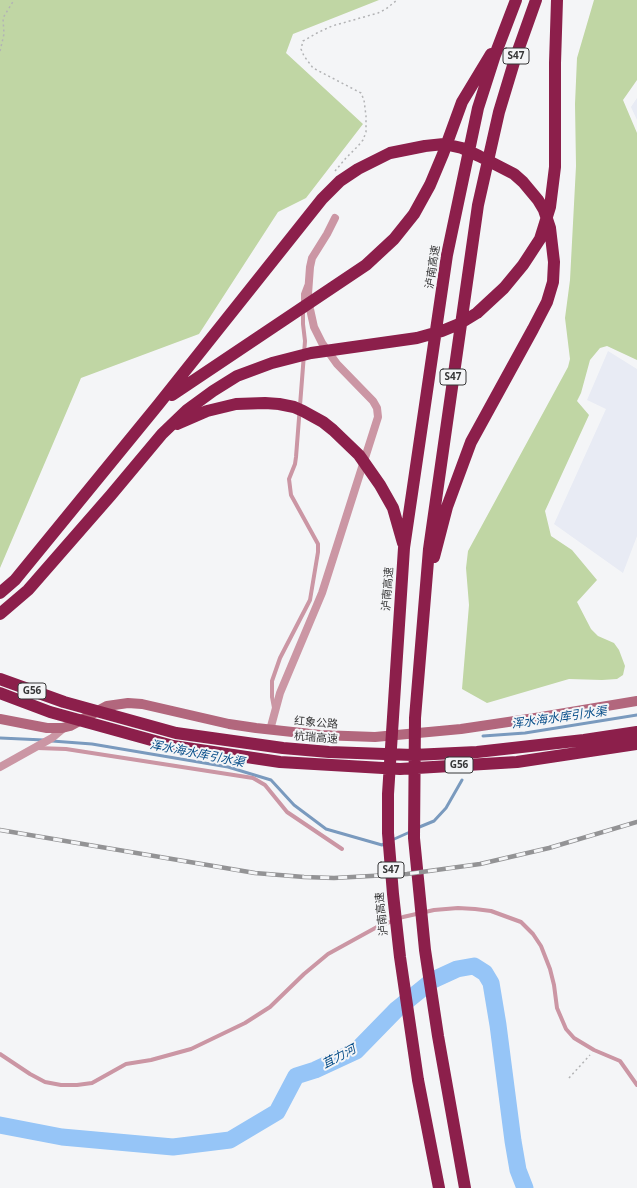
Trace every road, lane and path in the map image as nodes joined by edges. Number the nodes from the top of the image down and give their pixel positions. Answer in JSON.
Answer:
{"nodes":[{"id":1,"x":14,"y":0,"type":"edge"},
{"id":2,"x":396,"y":0,"type":"edge"},
{"id":3,"x":516,"y":0,"type":"edge"},
{"id":4,"x":536,"y":0,"type":"edge"},
{"id":5,"x":557,"y":0,"type":"edge"},
{"id":6,"x":500,"y":41,"type":"junction"},
{"id":7,"x":0,"y":51,"type":"edge"},
{"id":8,"x":332,"y":176,"type":"dead end"},
{"id":9,"x":335,"y":218,"type":"dead end"},
{"id":10,"x":308,"y":279,"type":"junction"},
{"id":11,"x":158,"y":405,"type":"junction"},
{"id":12,"x":162,"y":434,"type":"junction"},
{"id":13,"x":404,"y":548,"type":"junction"},
{"id":14,"x":426,"y":585,"type":"junction"},
{"id":15,"x":0,"y":593,"type":"edge"},
{"id":16,"x":0,"y":614,"type":"edge"},
{"id":17,"x":0,"y":679,"type":"edge"},
{"id":18,"x":0,"y":693,"type":"edge"},
{"id":19,"x":637,"y":701,"type":"edge"},
{"id":20,"x":275,"y":712,"type":"junction"},
{"id":21,"x":0,"y":719,"type":"edge"},
{"id":22,"x":65,"y":727,"type":"junction"},
{"id":23,"x":270,"y":730,"type":"junction"},
{"id":24,"x":637,"y":732,"type":"edge"},
{"id":25,"x":637,"y":744,"type":"edge"},
{"id":26,"x":38,"y":747,"type":"junction"},
{"id":27,"x":0,"y":767,"type":"edge"},
{"id":28,"x":342,"y":849,"type":"dead end"},
{"id":29,"x":594,"y":1050,"type":"junction"},
{"id":30,"x":0,"y":1054,"type":"edge"},
{"id":31,"x":569,"y":1078,"type":"dead end"},
{"id":32,"x":637,"y":1085,"type":"edge"},
{"id":33,"x":439,"y":1188,"type":"edge"},
{"id":34,"x":465,"y":1188,"type":"edge"}],
"edges":[{"from":1,"to":7,"type":"path"},
{"from":2,"to":8,"type":"path"},
{"from":3,"to":6,"type":"highway","name":"泸南高速","number":"S47"},
{"from":4,"to":14,"type":"highway","number":"S47"},
{"from":5,"to":12,"type":"highway"},
{"from":6,"to":11,"type":"highway"},
{"from":6,"to":13,"type":"highway","name":"泸南高速","number":"S47"},
{"from":9,"to":10,"type":"street"},
{"from":10,"to":20,"type":"lane"},
{"from":10,"to":20,"type":"street"},
{"from":11,"to":14,"type":"highway"},
{"from":11,"to":15,"type":"highway"},
{"from":12,"to":13,"type":"highway"},
{"from":12,"to":16,"type":"highway"},
{"from":13,"to":33,"type":"highway","name":"泸南高速","number":"S47"},
{"from":14,"to":34,"type":"highway","number":"S47"},
{"from":17,"to":24,"type":"highway","name":"杭瑞高速","number":"G56"},
{"from":18,"to":25,"type":"highway","number":"G56"},
{"from":19,"to":23,"type":"main road","name":"红象公路"},
{"from":20,"to":23,"type":"street"},
{"from":21,"to":22,"type":"main road","name":"红象公路"},
{"from":22,"to":23,"type":"main road","name":"红象公路"},
{"from":22,"to":26,"type":"street"},
{"from":26,"to":27,"type":"street"},
{"from":26,"to":28,"type":"lane"},
{"from":29,"to":30,"type":"lane"},
{"from":29,"to":31,"type":"path"},
{"from":29,"to":32,"type":"lane"}]}
